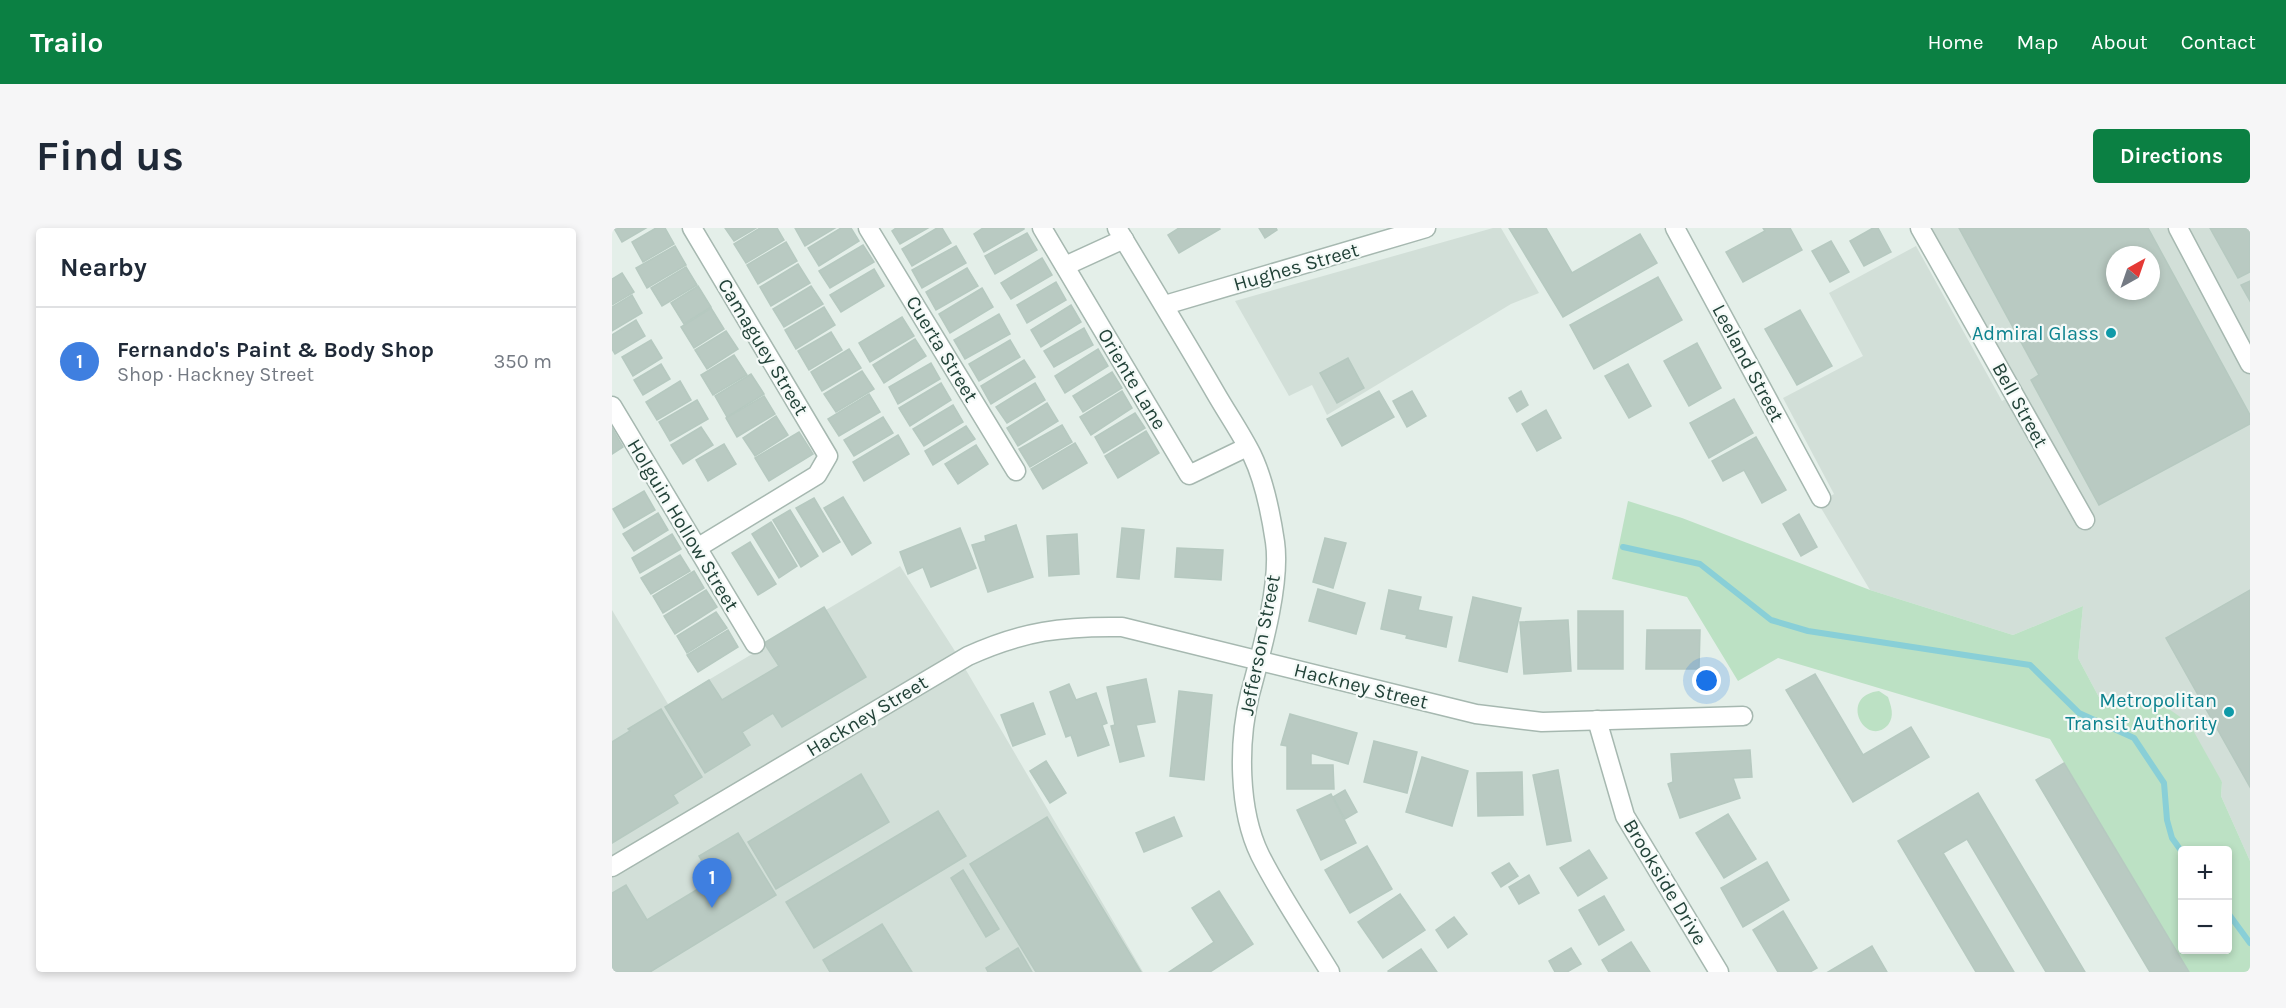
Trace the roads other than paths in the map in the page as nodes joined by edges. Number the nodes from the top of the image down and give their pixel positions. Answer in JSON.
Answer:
{"nodes":[{"id":1,"x":692,"y":228,"type":"edge"},
{"id":2,"x":868,"y":228,"type":"edge"},
{"id":3,"x":1042,"y":228,"type":"edge"},
{"id":4,"x":1426,"y":228,"type":"edge"},
{"id":5,"x":1675,"y":228,"type":"edge"},
{"id":6,"x":1920,"y":228,"type":"edge"},
{"id":7,"x":2178,"y":228,"type":"edge"},
{"id":8,"x":1390,"y":233,"type":"edge"},
{"id":9,"x":1121,"y":234,"type":"edge"},
{"id":10,"x":1065,"y":266,"type":"junction"},
{"id":11,"x":1165,"y":305,"type":"junction"},
{"id":12,"x":2250,"y":364,"type":"edge"},
{"id":13,"x":612,"y":406,"type":"edge"},
{"id":14,"x":1247,"y":447,"type":"junction"},
{"id":15,"x":1016,"y":471,"type":"dead end"},
{"id":16,"x":1821,"y":498,"type":"dead end"},
{"id":17,"x":2085,"y":520,"type":"dead end"},
{"id":18,"x":697,"y":548,"type":"junction"},
{"id":19,"x":754,"y":644,"type":"dead end"},
{"id":20,"x":1259,"y":661,"type":"junction"},
{"id":21,"x":1743,"y":716,"type":"dead end"},
{"id":22,"x":1597,"y":720,"type":"junction"},
{"id":23,"x":612,"y":867,"type":"edge"},
{"id":24,"x":1330,"y":972,"type":"edge"},
{"id":25,"x":1719,"y":972,"type":"edge"}],
"edges":[{"from":1,"to":18,"type":"street","name":"Camaguey Street"},
{"from":2,"to":15,"type":"street","name":"Cuerta Street"},
{"from":3,"to":10,"type":"street","name":"Oriente Lane"},
{"from":4,"to":8,"type":"street","name":"Hughes Street"},
{"from":5,"to":16,"type":"street","name":"Leeland Street"},
{"from":6,"to":17,"type":"street","name":"Bell Street"},
{"from":7,"to":12,"type":"street"},
{"from":8,"to":11,"type":"street","name":"Hughes Street"},
{"from":9,"to":10,"type":"street"},
{"from":9,"to":11,"type":"street","name":"Jefferson Street"},
{"from":10,"to":14,"type":"street","name":"Oriente Lane"},
{"from":11,"to":14,"type":"street","name":"Jefferson Street"},
{"from":13,"to":18,"type":"street","name":"Holguin Hollow Street"},
{"from":14,"to":20,"type":"street","name":"Jefferson Street"},
{"from":18,"to":19,"type":"street","name":"Holguin Hollow Street"},
{"from":20,"to":22,"type":"street","name":"Hackney Street"},
{"from":20,"to":23,"type":"street","name":"Hackney Street"},
{"from":20,"to":24,"type":"street","name":"Jefferson Street"},
{"from":21,"to":22,"type":"street","name":"Hackney Street"},
{"from":22,"to":25,"type":"street","name":"Brookside Drive"}]}
